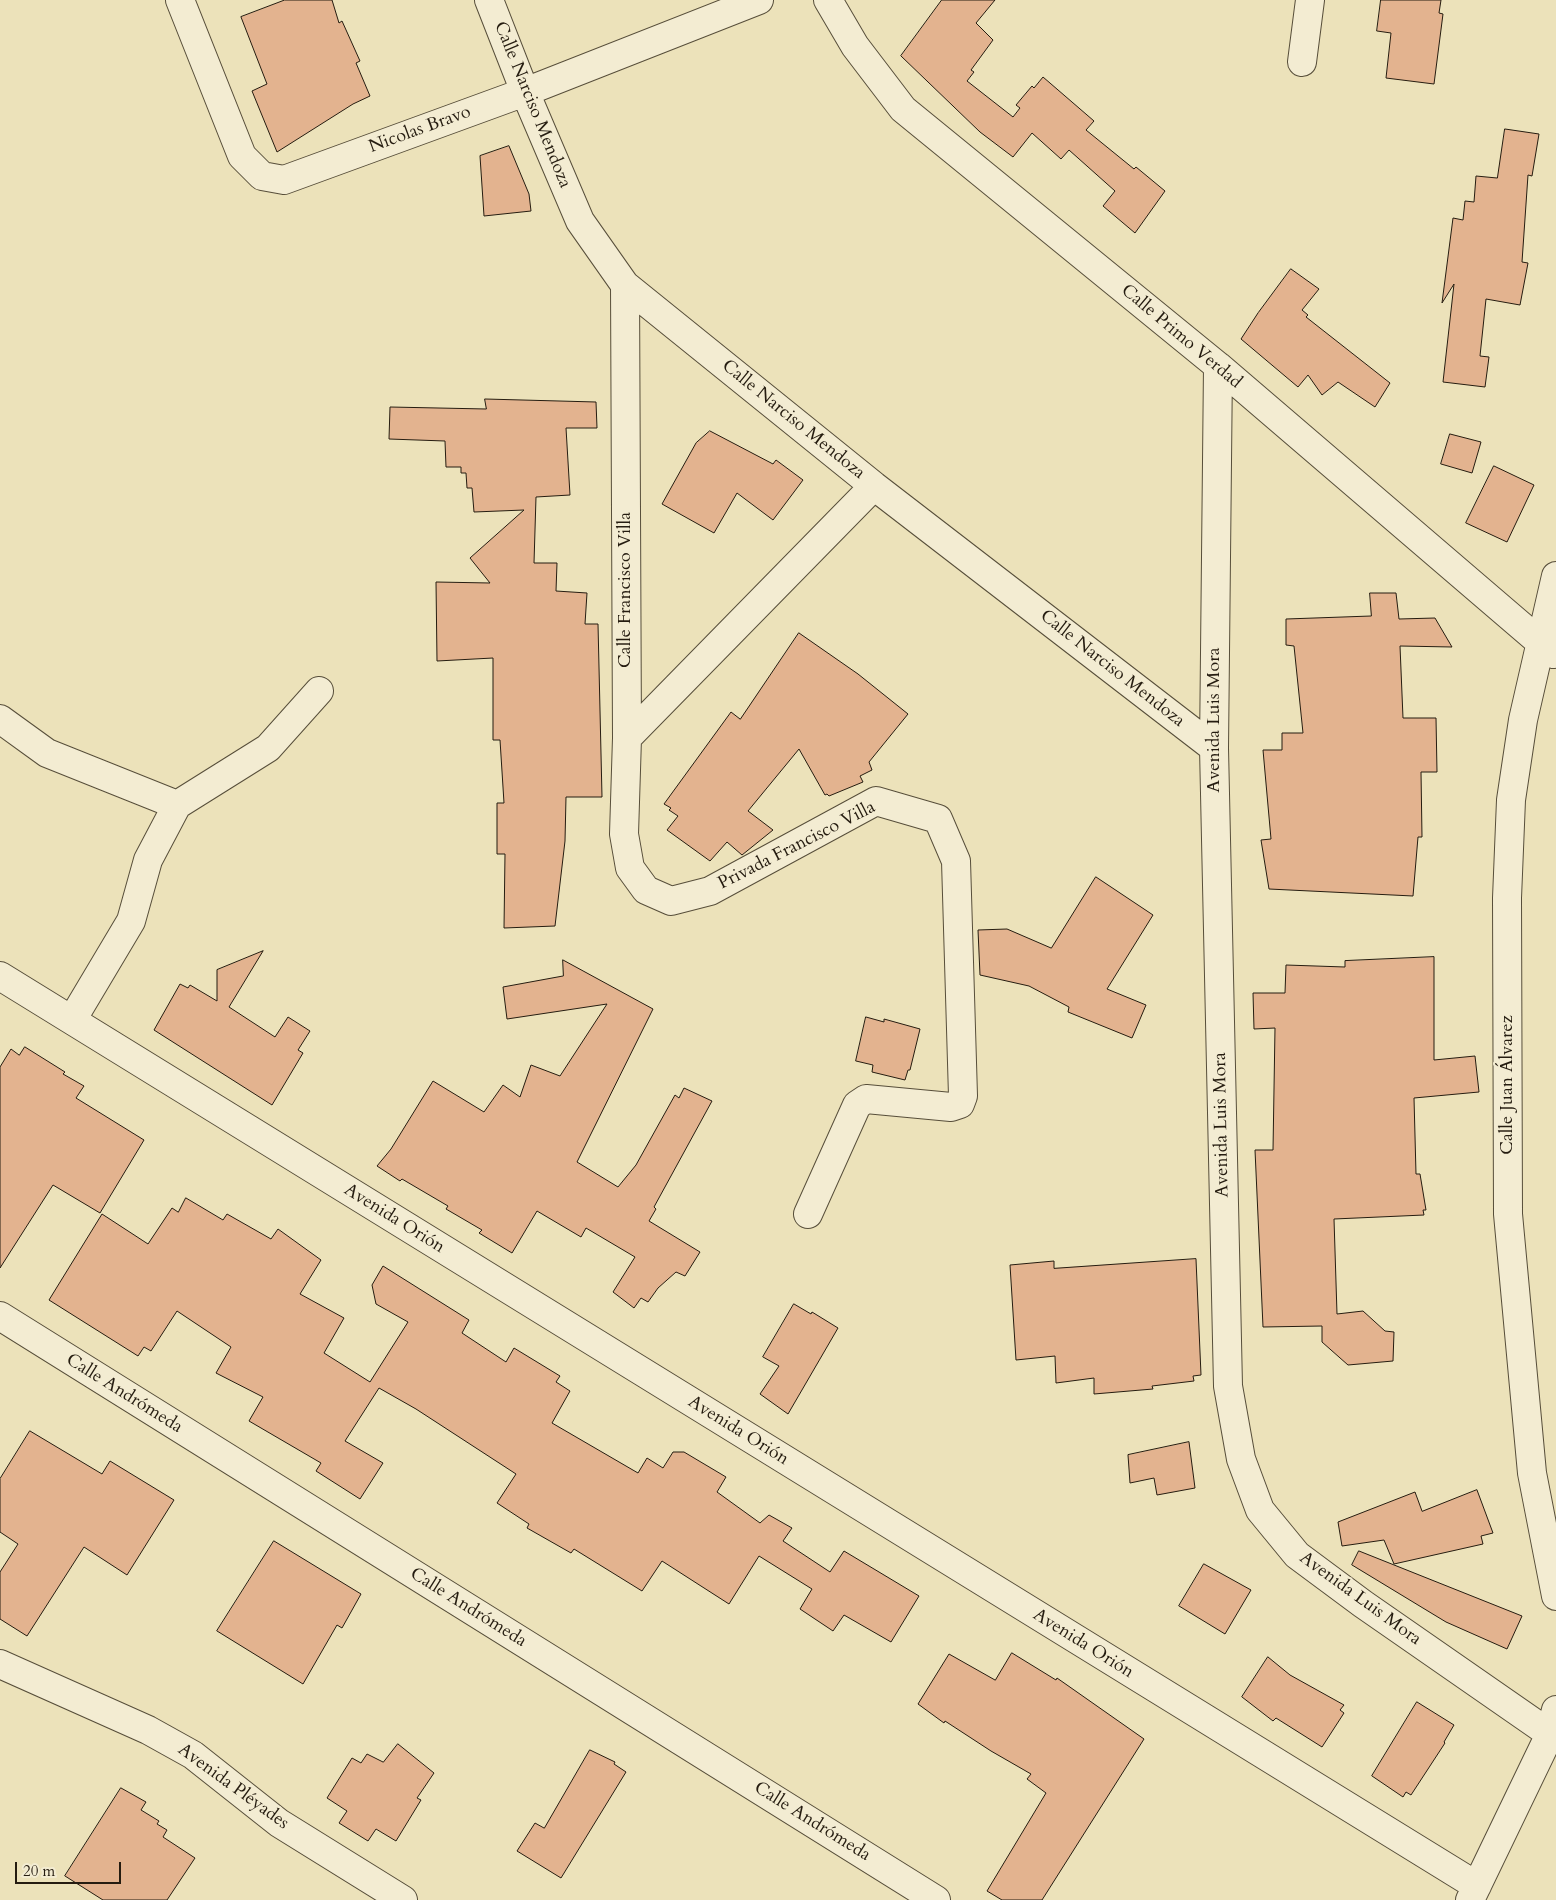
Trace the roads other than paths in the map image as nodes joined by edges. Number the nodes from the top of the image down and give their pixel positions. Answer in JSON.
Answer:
{"nodes":[{"id":1,"x":180,"y":0,"type":"edge"},
{"id":2,"x":489,"y":0,"type":"edge"},
{"id":3,"x":759,"y":0,"type":"edge"},
{"id":4,"x":828,"y":0,"type":"edge"},
{"id":5,"x":1310,"y":0,"type":"edge"},
{"id":6,"x":1302,"y":62,"type":"dead end"},
{"id":7,"x":525,"y":92,"type":"junction"},
{"id":8,"x":625,"y":285,"type":"junction"},
{"id":9,"x":1218,"y":366,"type":"junction"},
{"id":10,"x":874,"y":486,"type":"junction"},
{"id":11,"x":1556,"y":576,"type":"edge"},
{"id":12,"x":1548,"y":649,"type":"edge"},
{"id":13,"x":320,"y":691,"type":"dead end"},
{"id":14,"x":0,"y":719,"type":"edge"},
{"id":15,"x":627,"y":738,"type":"junction"},
{"id":16,"x":1214,"y":748,"type":"junction"},
{"id":17,"x":177,"y":805,"type":"junction"},
{"id":18,"x":646,"y":890,"type":"joint"},
{"id":19,"x":0,"y":976,"type":"edge"},
{"id":20,"x":72,"y":1020,"type":"junction"},
{"id":21,"x":808,"y":1214,"type":"dead end"},
{"id":22,"x":0,"y":1316,"type":"edge"},
{"id":23,"x":1556,"y":1596,"type":"edge"},
{"id":24,"x":0,"y":1664,"type":"edge"},
{"id":25,"x":1554,"y":1727,"type":"edge"},
{"id":26,"x":1474,"y":1893,"type":"edge"},
{"id":27,"x":403,"y":1900,"type":"edge"},
{"id":28,"x":936,"y":1900,"type":"edge"}],
"edges":[{"from":1,"to":7,"type":"street","name":"Nicolas Bravo"},
{"from":2,"to":7,"type":"street","name":"Calle Narciso Mendoza"},
{"from":3,"to":7,"type":"street","name":"Nicolas Bravo"},
{"from":4,"to":9,"type":"street","name":"Calle Primo Verdad"},
{"from":5,"to":6,"type":"street"},
{"from":7,"to":8,"type":"street","name":"Calle Narciso Mendoza"},
{"from":8,"to":10,"type":"street","name":"Calle Narciso Mendoza"},
{"from":8,"to":15,"type":"street","name":"Calle Francisco Villa"},
{"from":9,"to":12,"type":"street","name":"Calle Primo Verdad"},
{"from":9,"to":16,"type":"street","name":"Avenida Luis Mora"},
{"from":10,"to":15,"type":"street"},
{"from":10,"to":16,"type":"street","name":"Calle Narciso Mendoza"},
{"from":11,"to":12,"type":"street","name":"Calle Juan Álvarez"},
{"from":12,"to":23,"type":"street","name":"Calle Juan Álvarez"},
{"from":13,"to":17,"type":"street"},
{"from":14,"to":17,"type":"street"},
{"from":15,"to":18,"type":"street","name":"Calle Francisco Villa"},
{"from":16,"to":25,"type":"street","name":"Avenida Luis Mora"},
{"from":17,"to":20,"type":"street"},
{"from":18,"to":21,"type":"street","name":"Privada Francisco Villa"},
{"from":19,"to":20,"type":"street","name":"Avenida Orión"},
{"from":20,"to":26,"type":"street","name":"Avenida Orión"},
{"from":22,"to":28,"type":"street","name":"Calle Andrómeda"},
{"from":24,"to":27,"type":"street","name":"Avenida Pléyades"},
{"from":25,"to":26,"type":"street"}]}
